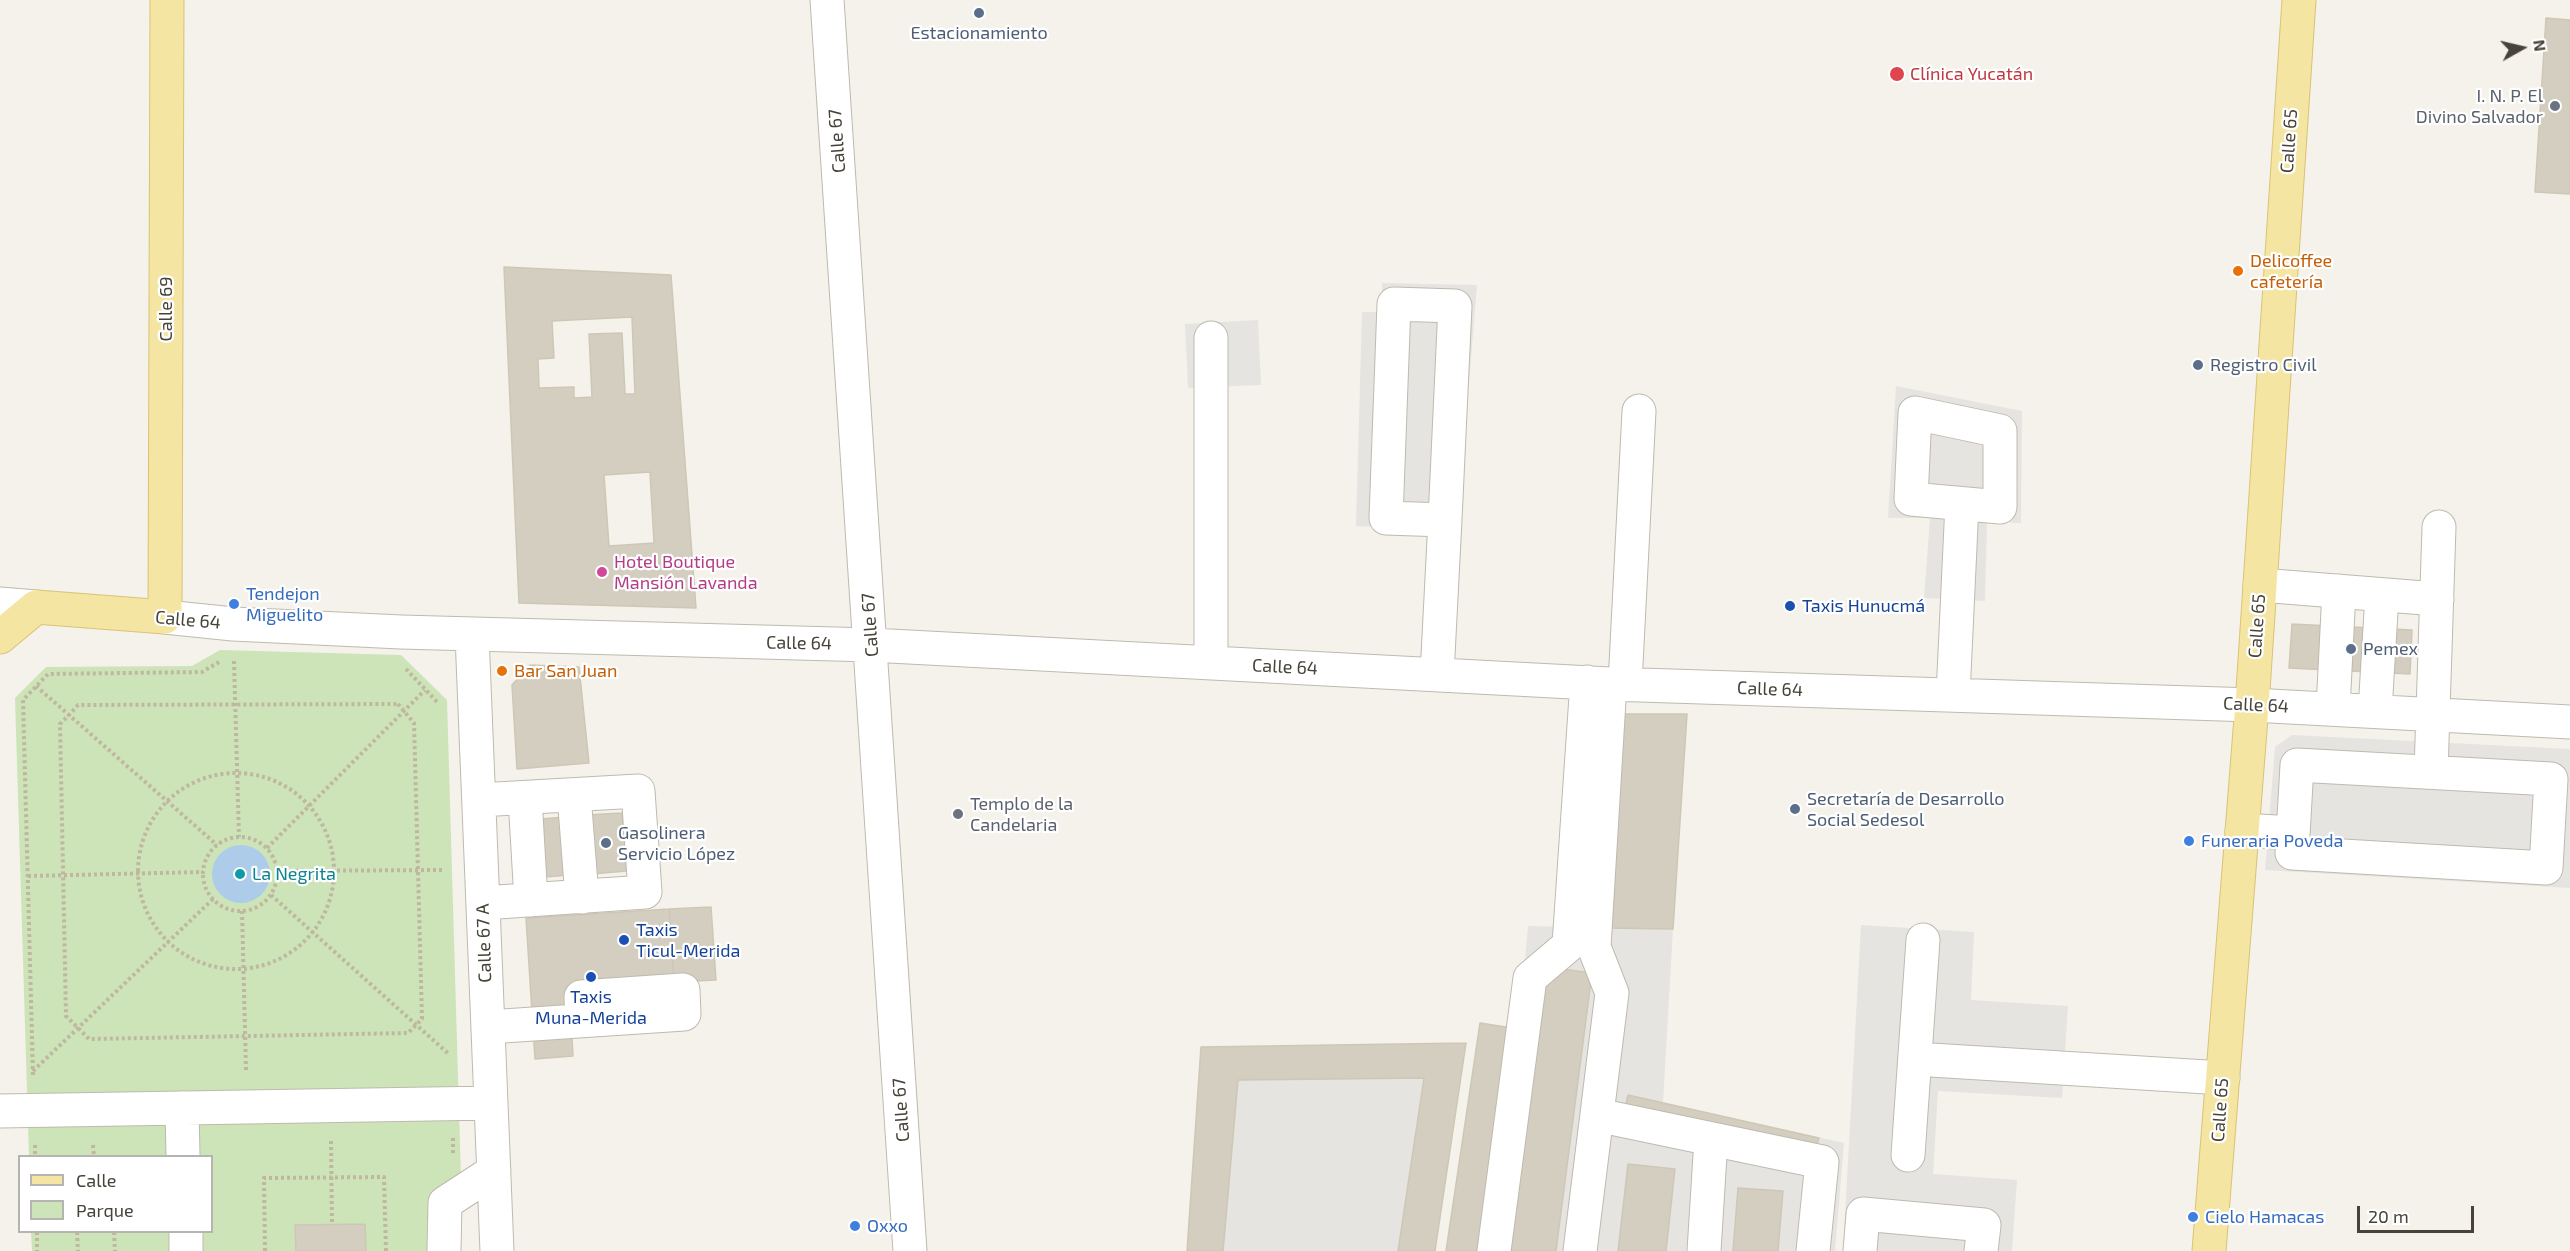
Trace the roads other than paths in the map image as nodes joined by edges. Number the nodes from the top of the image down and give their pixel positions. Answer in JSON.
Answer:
{"nodes":[{"id":1,"x":167,"y":0,"type":"edge"},
{"id":2,"x":827,"y":0,"type":"edge"},
{"id":3,"x":2299,"y":0,"type":"edge"},
{"id":4,"x":1211,"y":338,"type":"dead end"},
{"id":5,"x":1639,"y":411,"type":"dead end"},
{"id":6,"x":1962,"y":504,"type":"dead end"},
{"id":7,"x":1445,"y":520,"type":"junction"},
{"id":8,"x":2439,"y":527,"type":"dead end"},
{"id":9,"x":2259,"y":585,"type":"junction"},
{"id":10,"x":2339,"y":591,"type":"junction"},
{"id":11,"x":2382,"y":595,"type":"junction"},
{"id":12,"x":2437,"y":599,"type":"junction"},
{"id":13,"x":0,"y":604,"type":"edge"},
{"id":14,"x":36,"y":607,"type":"junction"},
{"id":15,"x":165,"y":617,"type":"junction"},
{"id":16,"x":472,"y":635,"type":"junction"},
{"id":17,"x":0,"y":637,"type":"edge"},
{"id":18,"x":871,"y":645,"type":"junction"},
{"id":19,"x":1211,"y":663,"type":"junction"},
{"id":20,"x":1437,"y":675,"type":"junction"},
{"id":21,"x":1607,"y":683,"type":"junction"},
{"id":22,"x":1953,"y":695,"type":"junction"},
{"id":23,"x":2252,"y":705,"type":"junction"},
{"id":24,"x":2333,"y":709,"type":"junction"},
{"id":25,"x":2375,"y":711,"type":"junction"},
{"id":26,"x":2433,"y":714,"type":"junction"},
{"id":27,"x":2570,"y":722,"type":"edge"},
{"id":28,"x":2431,"y":772,"type":"junction"},
{"id":29,"x":574,"y":795,"type":"junction"},
{"id":30,"x":525,"y":798,"type":"junction"},
{"id":31,"x":479,"y":800,"type":"junction"},
{"id":32,"x":2242,"y":830,"type":"junction"},
{"id":33,"x":2293,"y":833,"type":"junction"},
{"id":34,"x":582,"y":897,"type":"junction"},
{"id":35,"x":531,"y":900,"type":"junction"},
{"id":36,"x":483,"y":903,"type":"junction"},
{"id":37,"x":1923,"y":940,"type":"dead end"},
{"id":38,"x":1582,"y":946,"type":"junction"},
{"id":39,"x":582,"y":1020,"type":"dead end"},
{"id":40,"x":488,"y":1027,"type":"junction"},
{"id":41,"x":1915,"y":1059,"type":"junction"},
{"id":42,"x":2223,"y":1078,"type":"junction"},
{"id":43,"x":491,"y":1103,"type":"junction"},
{"id":44,"x":182,"y":1108,"type":"junction"},
{"id":45,"x":0,"y":1111,"type":"edge"},
{"id":46,"x":1597,"y":1115,"type":"junction"},
{"id":47,"x":1711,"y":1139,"type":"junction"},
{"id":48,"x":183,"y":1155,"type":"edge"},
{"id":49,"x":1908,"y":1155,"type":"dead end"},
{"id":50,"x":494,"y":1171,"type":"junction"},
{"id":51,"x":186,"y":1233,"type":"edge"},
{"id":52,"x":186,"y":1251,"type":"edge"},
{"id":53,"x":444,"y":1251,"type":"edge"},
{"id":54,"x":497,"y":1251,"type":"edge"},
{"id":55,"x":910,"y":1251,"type":"edge"},
{"id":56,"x":1494,"y":1251,"type":"edge"},
{"id":57,"x":1580,"y":1251,"type":"edge"},
{"id":58,"x":1704,"y":1251,"type":"edge"},
{"id":59,"x":1813,"y":1251,"type":"edge"},
{"id":60,"x":1860,"y":1251,"type":"edge"},
{"id":61,"x":1982,"y":1251,"type":"edge"},
{"id":62,"x":2209,"y":1251,"type":"edge"}],
"edges":[{"from":1,"to":15,"type":"main road","name":"Calle 69"},
{"from":2,"to":18,"type":"street","name":"Calle 67"},
{"from":3,"to":9,"type":"main road","name":"Calle 65"},
{"from":4,"to":19,"type":"street"},
{"from":5,"to":21,"type":"street"},
{"from":6,"to":22,"type":"street"},
{"from":7,"to":7,"type":"street"},
{"from":7,"to":20,"type":"street"},
{"from":8,"to":12,"type":"street"},
{"from":9,"to":10,"type":"street"},
{"from":9,"to":23,"type":"main road","name":"Calle 65"},
{"from":10,"to":11,"type":"street"},
{"from":10,"to":24,"type":"street"},
{"from":11,"to":12,"type":"street"},
{"from":11,"to":25,"type":"street"},
{"from":12,"to":26,"type":"street"},
{"from":13,"to":14,"type":"street","name":"Calle 64"},
{"from":14,"to":15,"type":"main road","name":"Calle 64"},
{"from":14,"to":17,"type":"main road"},
{"from":15,"to":16,"type":"street","name":"Calle 64"},
{"from":16,"to":18,"type":"street","name":"Calle 64"},
{"from":16,"to":31,"type":"street","name":"Calle 67 A"},
{"from":18,"to":19,"type":"street","name":"Calle 64"},
{"from":18,"to":55,"type":"street","name":"Calle 67"},
{"from":19,"to":20,"type":"street","name":"Calle 64"},
{"from":20,"to":21,"type":"street","name":"Calle 64"},
{"from":21,"to":22,"type":"street","name":"Calle 64"},
{"from":21,"to":38,"type":"street"},
{"from":22,"to":23,"type":"street","name":"Calle 64"},
{"from":23,"to":24,"type":"street","name":"Calle 64"},
{"from":23,"to":32,"type":"main road","name":"Calle 65"},
{"from":24,"to":25,"type":"street","name":"Calle 64"},
{"from":25,"to":26,"type":"street","name":"Calle 64"},
{"from":26,"to":27,"type":"street","name":"Calle 64"},
{"from":26,"to":28,"type":"street"},
{"from":28,"to":33,"type":"street"},
{"from":28,"to":33,"type":"street"},
{"from":29,"to":30,"type":"street"},
{"from":29,"to":34,"type":"street"},
{"from":29,"to":34,"type":"street"},
{"from":30,"to":31,"type":"street"},
{"from":30,"to":35,"type":"street"},
{"from":31,"to":36,"type":"street","name":"Calle 67 A"},
{"from":32,"to":33,"type":"street"},
{"from":32,"to":42,"type":"main road","name":"Calle 65"},
{"from":34,"to":35,"type":"street"},
{"from":35,"to":36,"type":"street"},
{"from":36,"to":40,"type":"street","name":"Calle 67 A"},
{"from":37,"to":41,"type":"street"},
{"from":38,"to":46,"type":"street"},
{"from":38,"to":56,"type":"street"},
{"from":39,"to":40,"type":"street"},
{"from":40,"to":43,"type":"street","name":"Calle 67 A"},
{"from":41,"to":42,"type":"street"},
{"from":41,"to":49,"type":"street"},
{"from":42,"to":62,"type":"main road","name":"Calle 65"},
{"from":43,"to":44,"type":"street"},
{"from":43,"to":50,"type":"street","name":"Calle 67 A"},
{"from":44,"to":45,"type":"street"},
{"from":44,"to":48,"type":"street"},
{"from":46,"to":47,"type":"street"},
{"from":46,"to":57,"type":"street"},
{"from":47,"to":58,"type":"street"},
{"from":47,"to":59,"type":"street"},
{"from":50,"to":53,"type":"street"},
{"from":50,"to":54,"type":"street","name":"Calle 67 A"},
{"from":51,"to":52,"type":"street"},
{"from":60,"to":61,"type":"street"}]}
